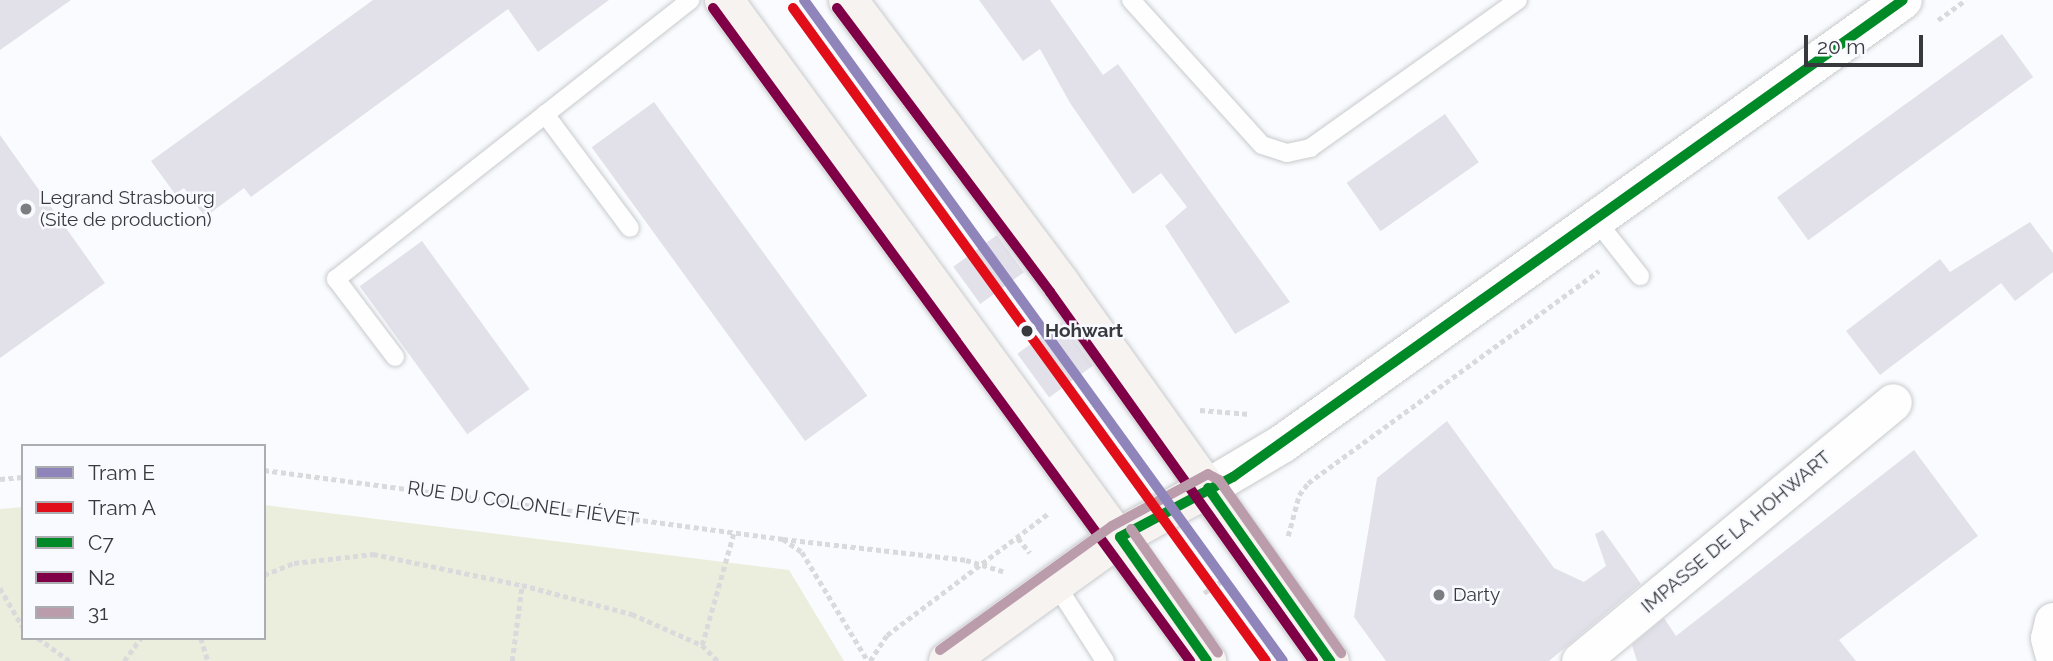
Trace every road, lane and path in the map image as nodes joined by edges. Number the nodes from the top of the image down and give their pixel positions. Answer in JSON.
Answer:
{"nodes":[{"id":1,"x":690,"y":0,"type":"edge"},
{"id":2,"x":724,"y":0,"type":"edge"},
{"id":3,"x":848,"y":0,"type":"edge"},
{"id":4,"x":1131,"y":0,"type":"edge"},
{"id":5,"x":1518,"y":0,"type":"edge"},
{"id":6,"x":1903,"y":0,"type":"edge"},
{"id":7,"x":545,"y":114,"type":"junction"},
{"id":8,"x":1595,"y":219,"type":"junction"},
{"id":9,"x":630,"y":228,"type":"dead end"},
{"id":10,"x":1640,"y":276,"type":"dead end"},
{"id":11,"x":395,"y":358,"type":"dead end"},
{"id":12,"x":1892,"y":402,"type":"dead end"},
{"id":13,"x":1192,"y":413,"type":"dead end"},
{"id":14,"x":1259,"y":413,"type":"dead end"},
{"id":15,"x":266,"y":470,"type":"edge"},
{"id":16,"x":21,"y":477,"type":"edge"},
{"id":17,"x":0,"y":479,"type":"edge"},
{"id":18,"x":1308,"y":483,"type":"dead end"},
{"id":19,"x":1208,"y":488,"type":"junction"},
{"id":20,"x":1049,"y":513,"type":"dead end"},
{"id":21,"x":734,"y":532,"type":"junction"},
{"id":22,"x":1120,"y":537,"type":"junction"},
{"id":23,"x":783,"y":539,"type":"junction"},
{"id":24,"x":1256,"y":558,"type":"junction"},
{"id":25,"x":984,"y":565,"type":"junction"},
{"id":26,"x":266,"y":574,"type":"edge"},
{"id":27,"x":1055,"y":583,"type":"junction"},
{"id":28,"x":522,"y":585,"type":"junction"},
{"id":29,"x":0,"y":588,"type":"edge"},
{"id":30,"x":1174,"y":614,"type":"junction"},
{"id":31,"x":2053,"y":621,"type":"edge"},
{"id":32,"x":21,"y":624,"type":"edge"},
{"id":33,"x":41,"y":640,"type":"edge"},
{"id":34,"x":140,"y":640,"type":"edge"},
{"id":35,"x":202,"y":640,"type":"edge"},
{"id":36,"x":702,"y":645,"type":"junction"},
{"id":37,"x":2053,"y":653,"type":"edge"},
{"id":38,"x":70,"y":661,"type":"edge"},
{"id":39,"x":124,"y":661,"type":"edge"},
{"id":40,"x":208,"y":661,"type":"edge"},
{"id":41,"x":512,"y":661,"type":"edge"},
{"id":42,"x":718,"y":661,"type":"edge"},
{"id":43,"x":869,"y":661,"type":"edge"},
{"id":44,"x":948,"y":661,"type":"edge"},
{"id":45,"x":1105,"y":661,"type":"edge"},
{"id":46,"x":1207,"y":661,"type":"edge"},
{"id":47,"x":1330,"y":661,"type":"edge"},
{"id":48,"x":1580,"y":661,"type":"edge"}],
"edges":[{"from":1,"to":7,"type":"lane"},
{"from":2,"to":22,"type":"main road"},
{"from":3,"to":19,"type":"main road"},
{"from":4,"to":5,"type":"lane"},
{"from":6,"to":8,"type":"street"},
{"from":7,"to":9,"type":"lane"},
{"from":7,"to":11,"type":"lane"},
{"from":8,"to":10,"type":"lane"},
{"from":8,"to":19,"type":"street"},
{"from":12,"to":48,"type":"street","name":"IMPASSE DE LA HOHWART"},
{"from":13,"to":14,"type":"path"},
{"from":15,"to":21,"type":"path","name":"RUE DU COLONEL FIÉVET"},
{"from":16,"to":17,"type":"path"},
{"from":18,"to":24,"type":"path"},
{"from":19,"to":22,"type":"main road"},
{"from":19,"to":24,"type":"main road"},
{"from":20,"to":25,"type":"path"},
{"from":21,"to":23,"type":"path","name":"RUE DU COLONEL FIÉVET"},
{"from":21,"to":36,"type":"path"},
{"from":22,"to":27,"type":"main road"},
{"from":22,"to":30,"type":"main road"},
{"from":23,"to":25,"type":"path","name":"RUE DU COLONEL FIÉVET"},
{"from":23,"to":43,"type":"path"},
{"from":24,"to":30,"type":"path"},
{"from":24,"to":47,"type":"main road"},
{"from":25,"to":27,"type":"path","name":"RUE DU COLONEL FIÉVET"},
{"from":25,"to":43,"type":"path"},
{"from":26,"to":28,"type":"path"},
{"from":27,"to":44,"type":"main road"},
{"from":27,"to":45,"type":"lane"},
{"from":28,"to":36,"type":"path"},
{"from":28,"to":41,"type":"path"},
{"from":29,"to":32,"type":"path"},
{"from":30,"to":46,"type":"main road"},
{"from":31,"to":37,"type":"street"},
{"from":33,"to":38,"type":"path"},
{"from":34,"to":39,"type":"path"},
{"from":35,"to":40,"type":"path"},
{"from":36,"to":42,"type":"path"}]}
